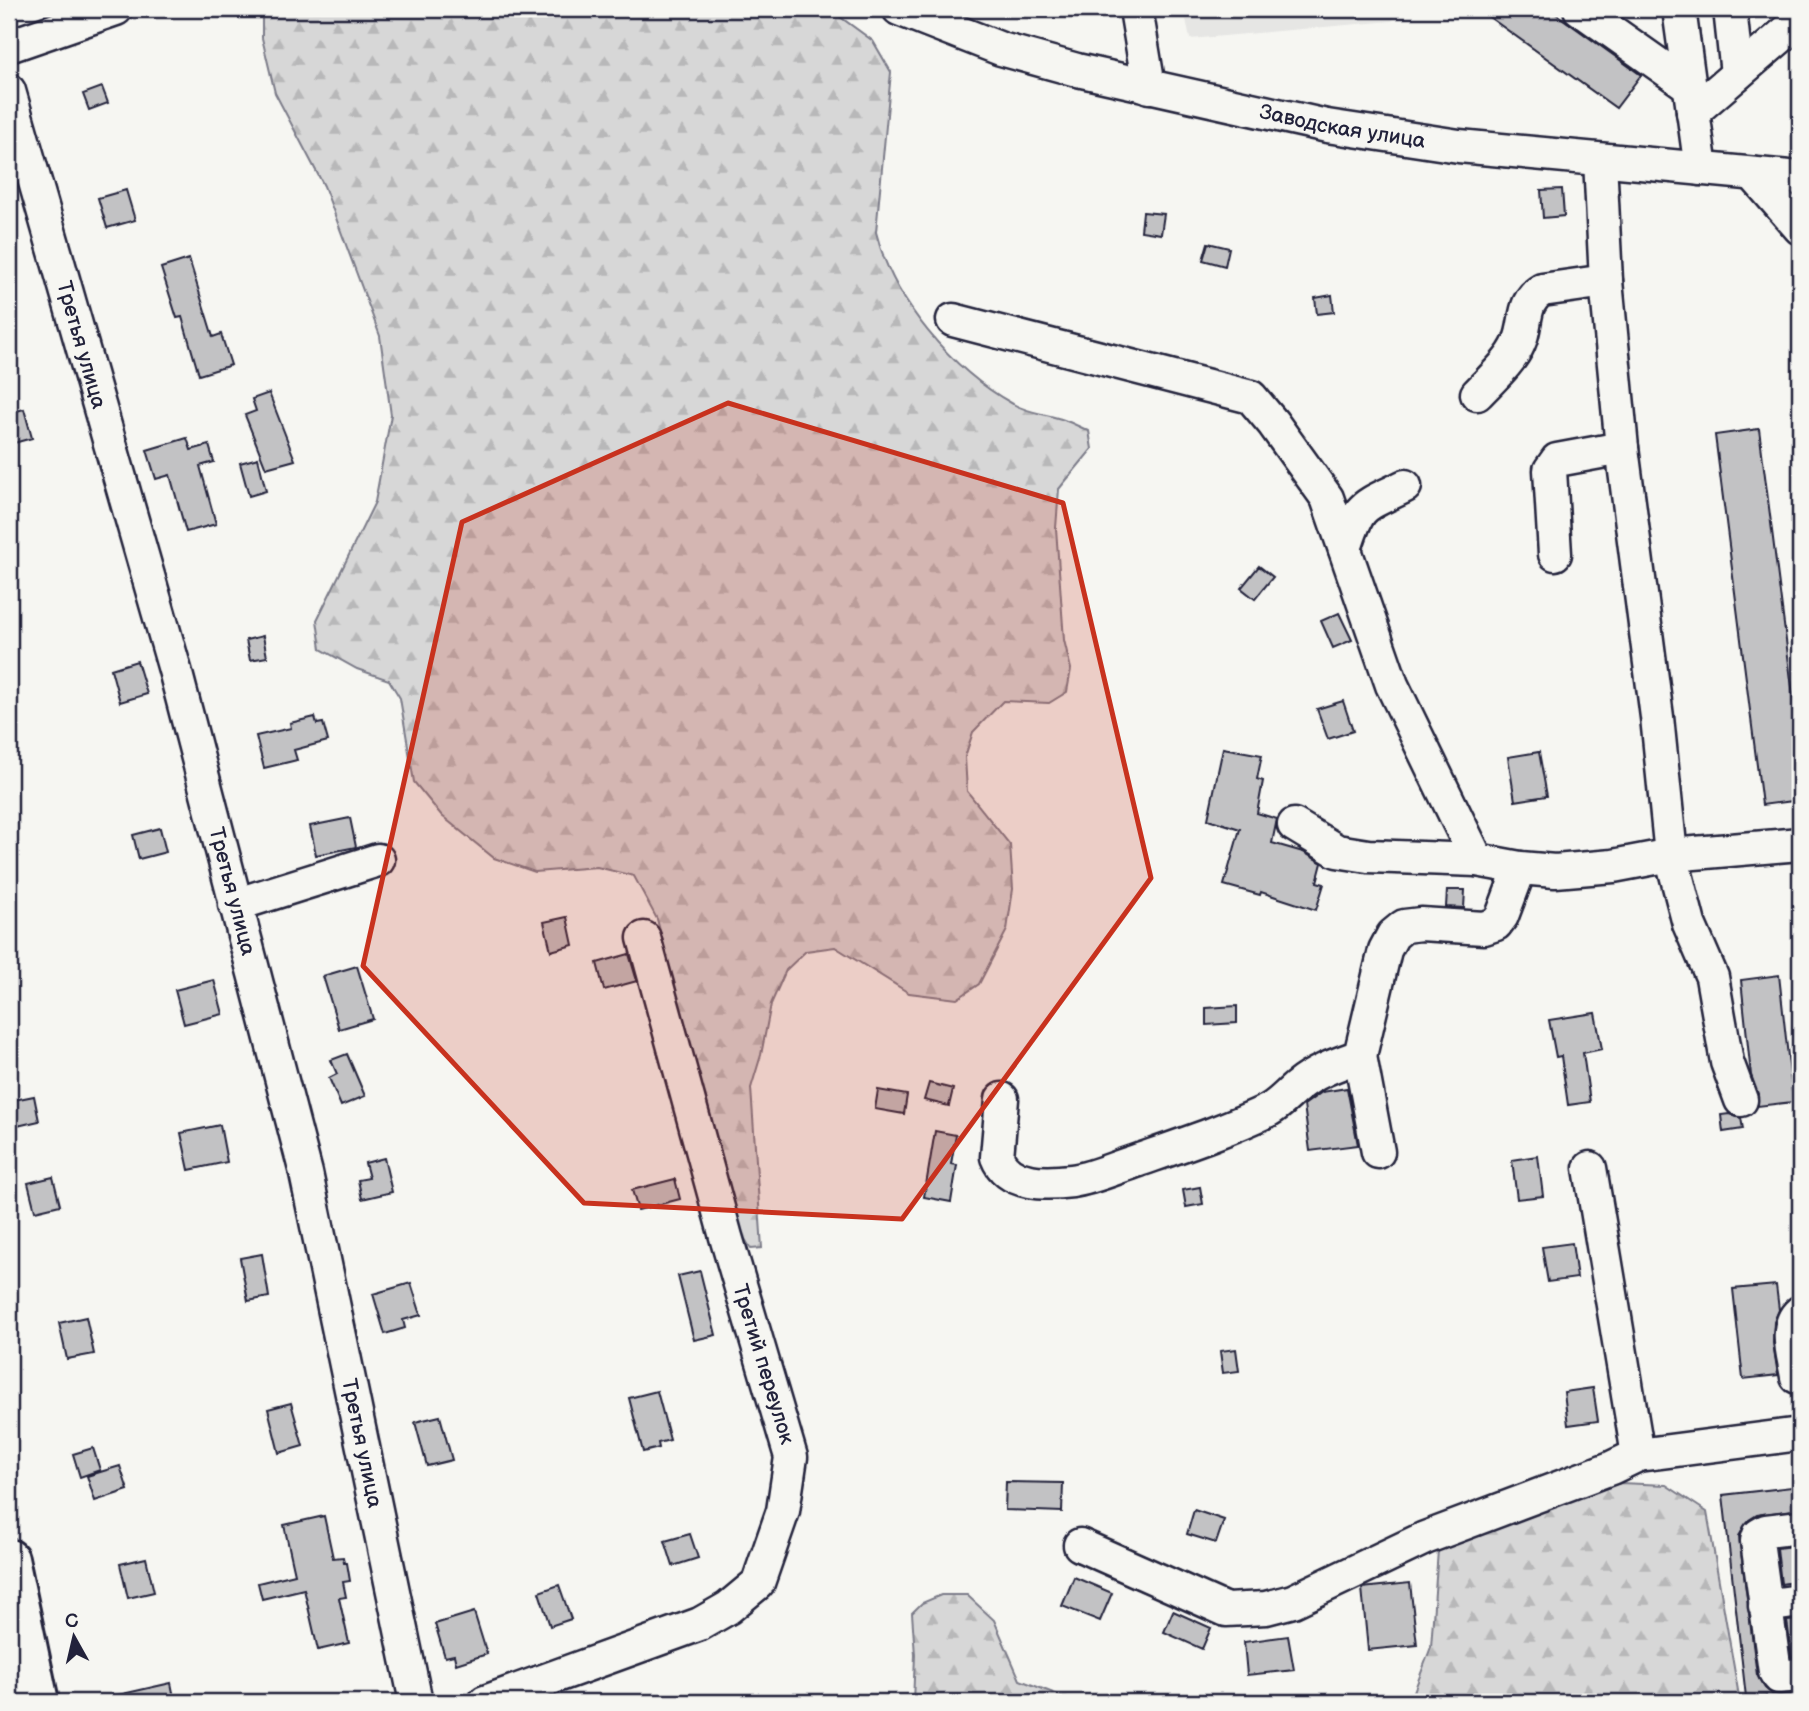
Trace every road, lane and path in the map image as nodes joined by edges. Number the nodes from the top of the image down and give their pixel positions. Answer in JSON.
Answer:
{"nodes":[{"id":1,"x":116,"y":9,"type":"edge"},
{"id":2,"x":899,"y":9,"type":"edge"},
{"id":3,"x":1136,"y":9,"type":"edge"},
{"id":4,"x":1580,"y":9,"type":"edge"},
{"id":5,"x":1679,"y":9,"type":"edge"},
{"id":6,"x":1730,"y":9,"type":"edge"},
{"id":7,"x":1792,"y":27,"type":"dead end"},
{"id":8,"x":9,"y":46,"type":"edge"},
{"id":9,"x":1737,"y":74,"type":"junction"},
{"id":10,"x":1149,"y":87,"type":"junction"},
{"id":11,"x":9,"y":91,"type":"edge"},
{"id":12,"x":1691,"y":99,"type":"junction"},
{"id":13,"x":1600,"y":160,"type":"junction"},
{"id":14,"x":1701,"y":169,"type":"junction"},
{"id":15,"x":1752,"y":174,"type":"junction"},
{"id":16,"x":1800,"y":178,"type":"edge"},
{"id":17,"x":1800,"y":228,"type":"edge"},
{"id":18,"x":1606,"y":281,"type":"junction"},
{"id":19,"x":953,"y":320,"type":"dead end"},
{"id":20,"x":1478,"y":394,"type":"dead end"},
{"id":21,"x":1622,"y":448,"type":"junction"},
{"id":22,"x":1405,"y":486,"type":"dead end"},
{"id":23,"x":1345,"y":549,"type":"junction"},
{"id":24,"x":1555,"y":554,"type":"dead end"},
{"id":25,"x":1294,"y":825,"type":"dead end"},
{"id":26,"x":1800,"y":844,"type":"edge"},
{"id":27,"x":1671,"y":855,"type":"junction"},
{"id":28,"x":378,"y":860,"type":"dead end"},
{"id":29,"x":1477,"y":860,"type":"junction"},
{"id":30,"x":1520,"y":869,"type":"junction"},
{"id":31,"x":235,"y":905,"type":"junction"},
{"id":32,"x":643,"y":938,"type":"dead end"},
{"id":33,"x":1360,"y":1056,"type":"junction"},
{"id":34,"x":1002,"y":1099,"type":"dead end"},
{"id":35,"x":1741,"y":1100,"type":"dead end"},
{"id":36,"x":1378,"y":1152,"type":"dead end"},
{"id":37,"x":1590,"y":1168,"type":"dead end"},
{"id":38,"x":1800,"y":1311,"type":"edge"},
{"id":39,"x":1797,"y":1377,"type":"dead end"},
{"id":40,"x":1800,"y":1434,"type":"edge"},
{"id":41,"x":1638,"y":1455,"type":"junction"},
{"id":42,"x":1800,"y":1527,"type":"edge"},
{"id":43,"x":1080,"y":1545,"type":"dead end"},
{"id":44,"x":9,"y":1559,"type":"edge"},
{"id":45,"x":1800,"y":1601,"type":"edge"},
{"id":46,"x":1765,"y":1606,"type":"junction"},
{"id":47,"x":1800,"y":1675,"type":"edge"},
{"id":48,"x":39,"y":1702,"type":"edge"},
{"id":49,"x":416,"y":1702,"type":"edge"},
{"id":50,"x":485,"y":1702,"type":"edge"}],
"edges":[{"from":1,"to":8,"type":"street"},
{"from":2,"to":10,"type":"street","name":"Заводская улица"},
{"from":3,"to":10,"type":"street"},
{"from":4,"to":12,"type":"street"},
{"from":5,"to":12,"type":"street"},
{"from":6,"to":9,"type":"street"},
{"from":7,"to":9,"type":"street"},
{"from":9,"to":12,"type":"street"},
{"from":10,"to":13,"type":"street","name":"Заводская улица"},
{"from":11,"to":31,"type":"street","name":"Третья улица"},
{"from":12,"to":14,"type":"street"},
{"from":13,"to":14,"type":"street","name":"Заводская улица"},
{"from":13,"to":18,"type":"street"},
{"from":14,"to":15,"type":"street","name":"Заводская улица"},
{"from":15,"to":16,"type":"street","name":"Заводская улица"},
{"from":15,"to":17,"type":"street"},
{"from":18,"to":20,"type":"street"},
{"from":18,"to":21,"type":"street"},
{"from":19,"to":23,"type":"street"},
{"from":21,"to":24,"type":"street"},
{"from":21,"to":27,"type":"street"},
{"from":22,"to":23,"type":"street"},
{"from":23,"to":29,"type":"street"},
{"from":25,"to":29,"type":"street"},
{"from":26,"to":27,"type":"street"},
{"from":27,"to":30,"type":"street"},
{"from":27,"to":35,"type":"street"},
{"from":28,"to":31,"type":"street"},
{"from":29,"to":30,"type":"street"},
{"from":30,"to":33,"type":"street"},
{"from":31,"to":49,"type":"street","name":"Третья улица"},
{"from":32,"to":50,"type":"street","name":"Третий переулок"},
{"from":33,"to":34,"type":"street"},
{"from":33,"to":36,"type":"street"},
{"from":37,"to":41,"type":"street"},
{"from":38,"to":39,"type":"street"},
{"from":40,"to":41,"type":"street"},
{"from":41,"to":43,"type":"street"},
{"from":42,"to":46,"type":"street"},
{"from":44,"to":48,"type":"main road"},
{"from":45,"to":46,"type":"street"},
{"from":46,"to":47,"type":"street"}]}
